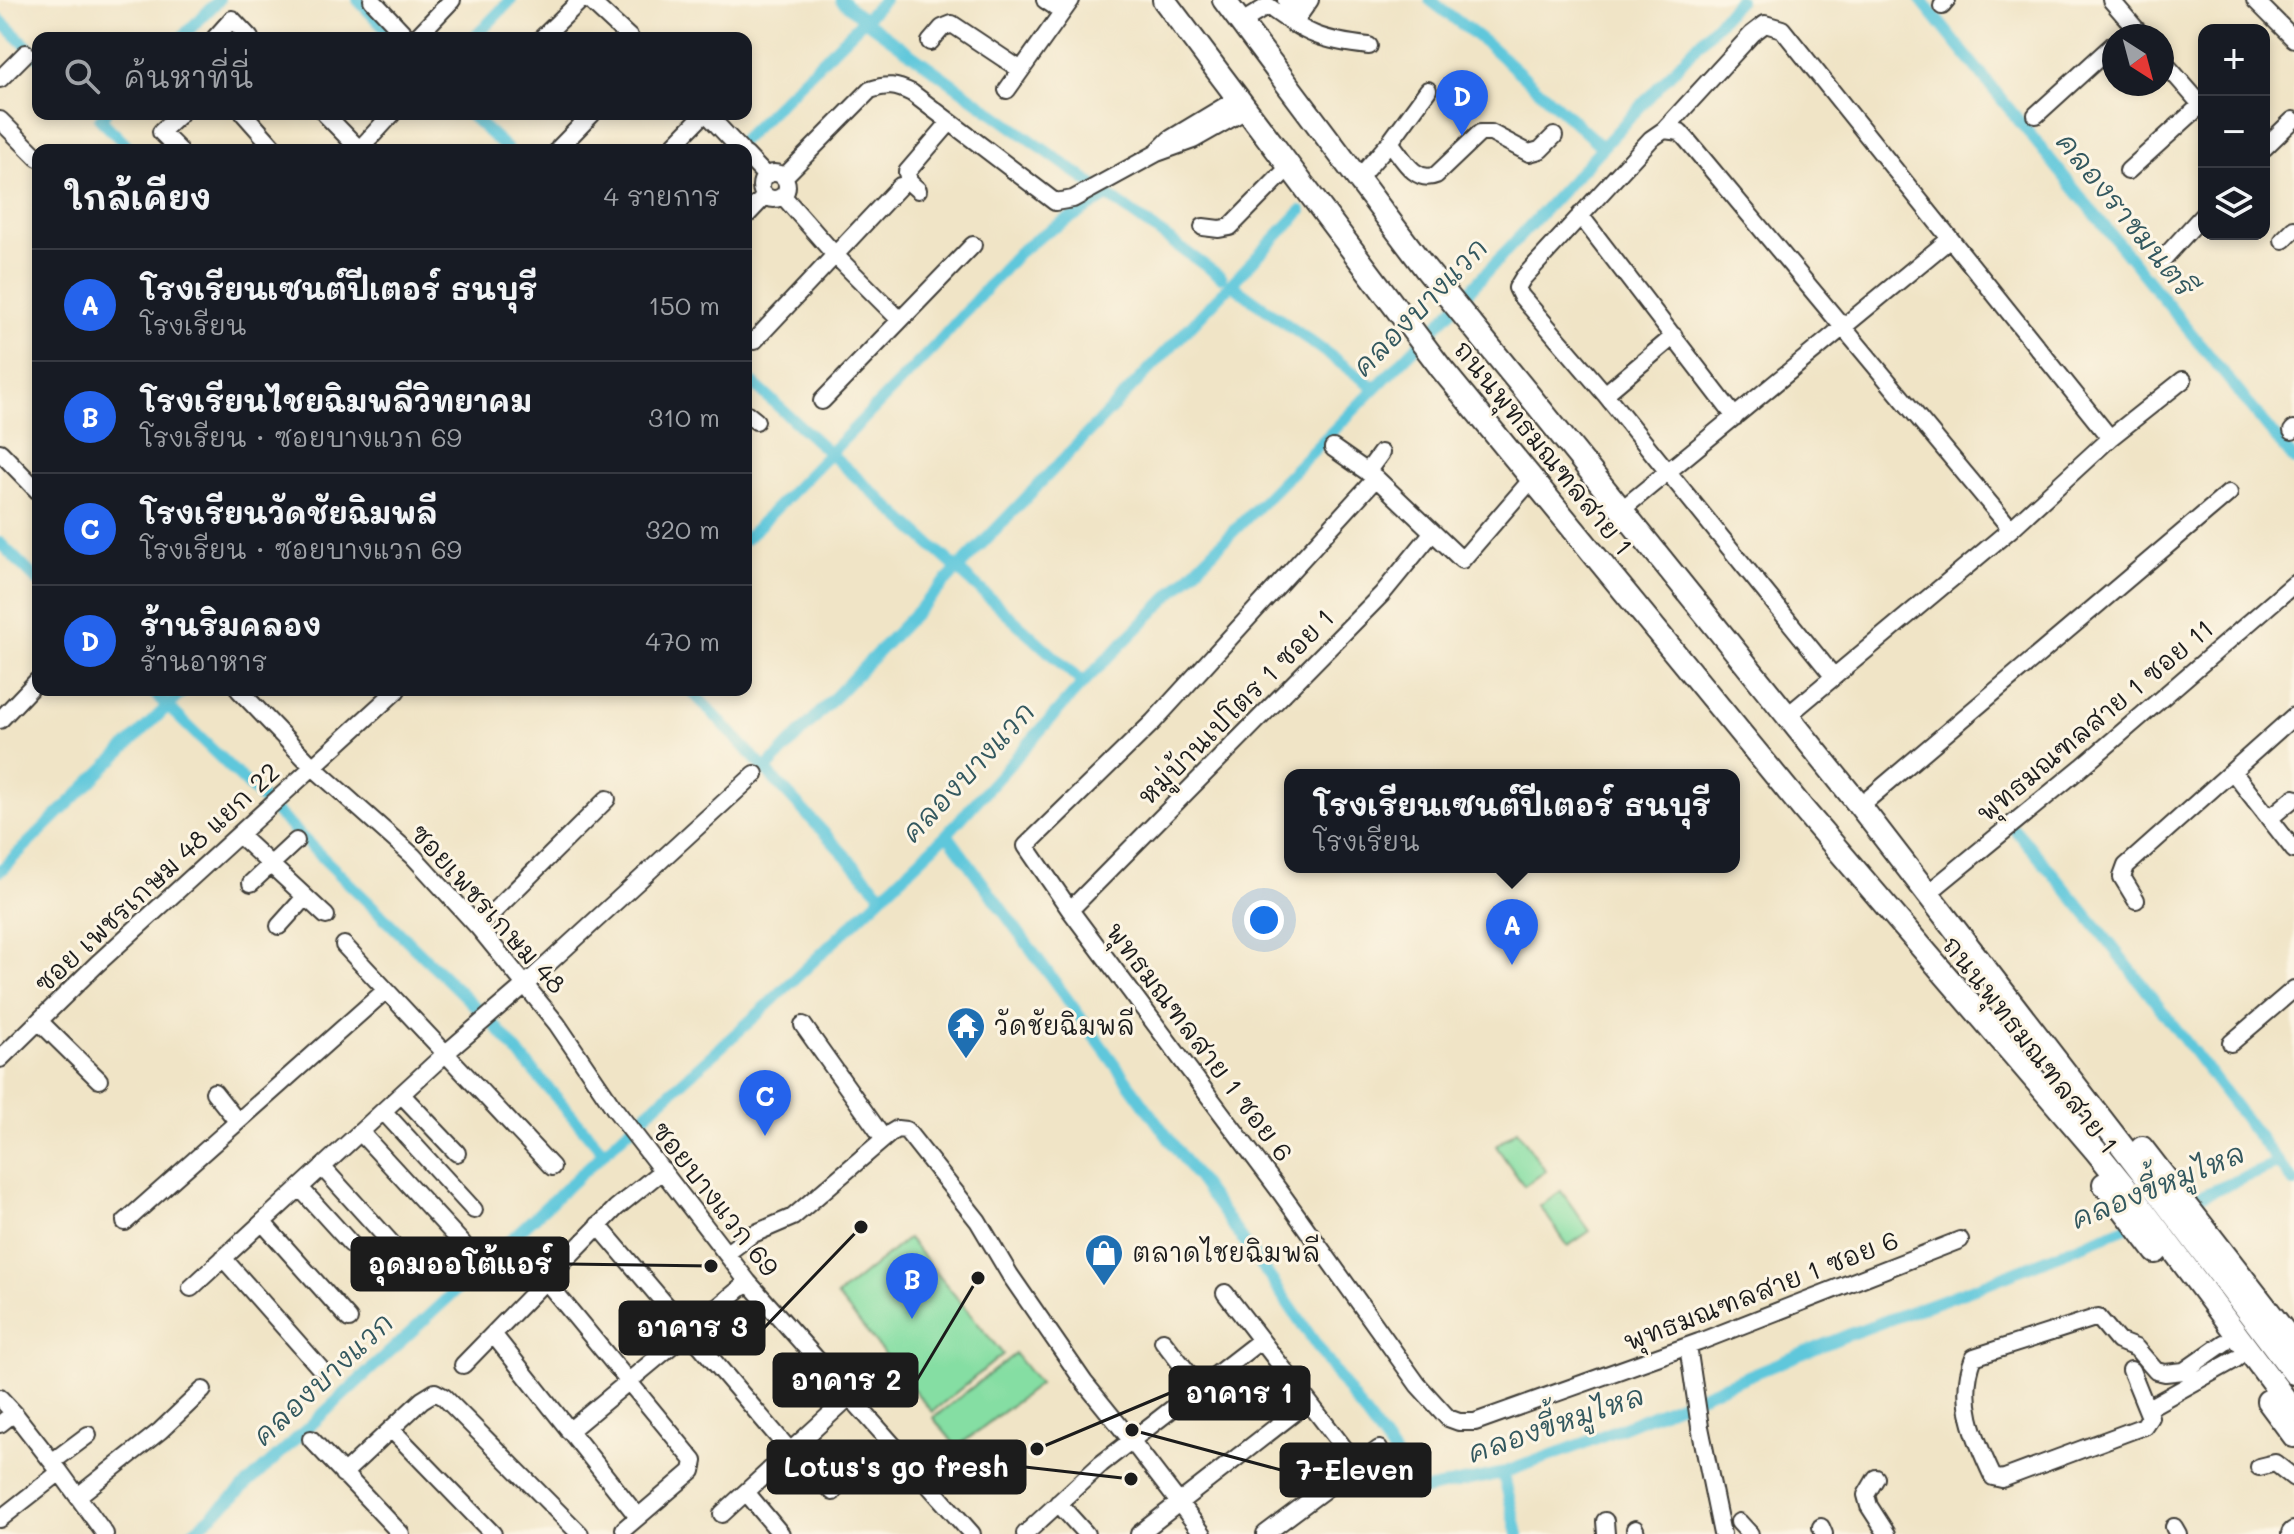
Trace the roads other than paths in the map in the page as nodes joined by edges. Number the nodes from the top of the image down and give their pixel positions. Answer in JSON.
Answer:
{"nodes":[{"id":1,"x":372,"y":0,"type":"edge"},
{"id":2,"x":452,"y":0,"type":"edge"},
{"id":3,"x":581,"y":0,"type":"edge"},
{"id":4,"x":589,"y":0,"type":"edge"},
{"id":5,"x":1045,"y":0,"type":"edge"},
{"id":6,"x":1164,"y":0,"type":"edge"},
{"id":7,"x":1224,"y":0,"type":"edge"},
{"id":8,"x":1286,"y":0,"type":"edge"},
{"id":9,"x":2111,"y":0,"type":"edge"},
{"id":10,"x":2255,"y":0,"type":"edge"},
{"id":11,"x":1270,"y":3,"type":"edge"},
{"id":12,"x":1066,"y":6,"type":"edge"},
{"id":13,"x":1302,"y":12,"type":"edge"},
{"id":14,"x":1240,"y":23,"type":"junction"},
{"id":15,"x":2127,"y":24,"type":"edge"},
{"id":16,"x":220,"y":32,"type":"edge"},
{"id":17,"x":244,"y":32,"type":"edge"},
{"id":18,"x":402,"y":32,"type":"edge"},
{"id":19,"x":422,"y":32,"type":"edge"},
{"id":20,"x":548,"y":32,"type":"edge"},
{"id":21,"x":624,"y":32,"type":"edge"},
{"id":22,"x":2294,"y":39,"type":"edge"},
{"id":23,"x":930,"y":42,"type":"dead end"},
{"id":24,"x":1369,"y":46,"type":"dead end"},
{"id":25,"x":26,"y":53,"type":"dead end"},
{"id":26,"x":2102,"y":55,"type":"edge"},
{"id":27,"x":1021,"y":70,"type":"junction"},
{"id":28,"x":2174,"y":74,"type":"edge"},
{"id":29,"x":0,"y":79,"type":"edge"},
{"id":30,"x":1007,"y":90,"type":"dead end"},
{"id":31,"x":1428,"y":90,"type":"dead end"},
{"id":32,"x":2198,"y":101,"type":"edge"},
{"id":33,"x":1242,"y":104,"type":"junction"},
{"id":34,"x":2198,"y":111,"type":"edge"},
{"id":35,"x":2036,"y":115,"type":"dead end"},
{"id":36,"x":0,"y":120,"type":"edge"},
{"id":37,"x":174,"y":120,"type":"edge"},
{"id":38,"x":249,"y":120,"type":"edge"},
{"id":39,"x":332,"y":120,"type":"edge"},
{"id":40,"x":387,"y":120,"type":"edge"},
{"id":41,"x":586,"y":120,"type":"edge"},
{"id":42,"x":699,"y":120,"type":"edge"},
{"id":43,"x":711,"y":120,"type":"edge"},
{"id":44,"x":2293,"y":120,"type":"edge"},
{"id":45,"x":950,"y":122,"type":"junction"},
{"id":46,"x":1664,"y":130,"type":"junction"},
{"id":47,"x":1554,"y":136,"type":"dead end"},
{"id":48,"x":1390,"y":142,"type":"junction"},
{"id":49,"x":2270,"y":142,"type":"edge"},
{"id":50,"x":173,"y":144,"type":"edge"},
{"id":51,"x":271,"y":144,"type":"edge"},
{"id":52,"x":361,"y":144,"type":"edge"},
{"id":53,"x":369,"y":144,"type":"edge"},
{"id":54,"x":563,"y":144,"type":"edge"},
{"id":55,"x":675,"y":144,"type":"edge"},
{"id":56,"x":735,"y":144,"type":"edge"},
{"id":57,"x":32,"y":152,"type":"edge"},
{"id":58,"x":752,"y":161,"type":"edge"},
{"id":59,"x":1289,"y":167,"type":"junction"},
{"id":60,"x":2128,"y":171,"type":"dead end"},
{"id":61,"x":766,"y":176,"type":"junction"},
{"id":62,"x":784,"y":177,"type":"junction"},
{"id":63,"x":1358,"y":179,"type":"junction"},
{"id":64,"x":900,"y":186,"type":"dead end"},
{"id":65,"x":918,"y":190,"type":"dead end"},
{"id":66,"x":765,"y":196,"type":"junction"},
{"id":67,"x":783,"y":196,"type":"junction"},
{"id":68,"x":752,"y":210,"type":"edge"},
{"id":69,"x":1580,"y":215,"type":"junction"},
{"id":70,"x":2198,"y":221,"type":"edge"},
{"id":71,"x":1203,"y":227,"type":"dead end"},
{"id":72,"x":1950,"y":239,"type":"junction"},
{"id":73,"x":973,"y":245,"type":"dead end"},
{"id":74,"x":835,"y":255,"type":"junction"},
{"id":75,"x":2163,"y":259,"type":"dead end"},
{"id":76,"x":900,"y":320,"type":"junction"},
{"id":77,"x":1843,"y":326,"type":"junction"},
{"id":78,"x":1674,"y":336,"type":"junction"},
{"id":79,"x":754,"y":341,"type":"dead end"},
{"id":80,"x":2183,"y":380,"type":"dead end"},
{"id":81,"x":1605,"y":394,"type":"junction"},
{"id":82,"x":822,"y":401,"type":"dead end"},
{"id":83,"x":1735,"y":417,"type":"junction"},
{"id":84,"x":2110,"y":438,"type":"junction"},
{"id":85,"x":1333,"y":448,"type":"dead end"},
{"id":86,"x":0,"y":452,"type":"edge"},
{"id":87,"x":1381,"y":453,"type":"dead end"},
{"id":88,"x":1669,"y":472,"type":"junction"},
{"id":89,"x":1372,"y":475,"type":"junction"},
{"id":90,"x":1532,"y":479,"type":"junction"},
{"id":91,"x":32,"y":484,"type":"edge"},
{"id":92,"x":2229,"y":493,"type":"dead end"},
{"id":93,"x":1620,"y":511,"type":"junction"},
{"id":94,"x":2011,"y":529,"type":"junction"},
{"id":95,"x":1432,"y":533,"type":"junction"},
{"id":96,"x":2294,"y":584,"type":"edge"},
{"id":97,"x":1834,"y":677,"type":"junction"},
{"id":98,"x":32,"y":686,"type":"edge"},
{"id":99,"x":249,"y":696,"type":"edge"},
{"id":100,"x":390,"y":696,"type":"edge"},
{"id":101,"x":1787,"y":716,"type":"junction"},
{"id":102,"x":2294,"y":716,"type":"edge"},
{"id":103,"x":0,"y":720,"type":"edge"},
{"id":104,"x":313,"y":767,"type":"junction"},
{"id":105,"x":2233,"y":772,"type":"junction"},
{"id":106,"x":755,"y":774,"type":"dead end"},
{"id":107,"x":2294,"y":798,"type":"edge"},
{"id":108,"x":607,"y":799,"type":"dead end"},
{"id":109,"x":1860,"y":806,"type":"junction"},
{"id":110,"x":2270,"y":818,"type":"junction"},
{"id":111,"x":239,"y":835,"type":"junction"},
{"id":112,"x":296,"y":841,"type":"dead end"},
{"id":113,"x":2294,"y":850,"type":"edge"},
{"id":114,"x":270,"y":865,"type":"junction"},
{"id":115,"x":251,"y":883,"type":"dead end"},
{"id":116,"x":1927,"y":894,"type":"junction"},
{"id":117,"x":305,"y":897,"type":"junction"},
{"id":118,"x":2136,"y":900,"type":"dead end"},
{"id":119,"x":1070,"y":910,"type":"junction"},
{"id":120,"x":326,"y":916,"type":"dead end"},
{"id":121,"x":1897,"y":919,"type":"junction"},
{"id":122,"x":279,"y":926,"type":"dead end"},
{"id":123,"x":478,"y":927,"type":"junction"},
{"id":124,"x":344,"y":945,"type":"dead end"},
{"id":125,"x":526,"y":984,"type":"junction"},
{"id":126,"x":2294,"y":989,"type":"edge"},
{"id":127,"x":386,"y":990,"type":"junction"},
{"id":128,"x":39,"y":1021,"type":"junction"},
{"id":129,"x":803,"y":1025,"type":"dead end"},
{"id":130,"x":2231,"y":1043,"type":"dead end"},
{"id":131,"x":446,"y":1053,"type":"junction"},
{"id":132,"x":0,"y":1059,"type":"edge"},
{"id":133,"x":99,"y":1080,"type":"dead end"},
{"id":134,"x":214,"y":1092,"type":"dead end"},
{"id":135,"x":402,"y":1095,"type":"junction"},
{"id":136,"x":614,"y":1108,"type":"joint"},
{"id":137,"x":384,"y":1112,"type":"junction"},
{"id":138,"x":237,"y":1121,"type":"junction"},
{"id":139,"x":361,"y":1133,"type":"junction"},
{"id":140,"x":884,"y":1139,"type":"junction"},
{"id":141,"x":457,"y":1153,"type":"dead end"},
{"id":142,"x":552,"y":1167,"type":"dead end"},
{"id":143,"x":323,"y":1168,"type":"junction"},
{"id":144,"x":663,"y":1170,"type":"junction"},
{"id":145,"x":2152,"y":1188,"type":"junction"},
{"id":146,"x":301,"y":1189,"type":"junction"},
{"id":147,"x":474,"y":1210,"type":"dead end"},
{"id":148,"x":125,"y":1222,"type":"dead end"},
{"id":149,"x":263,"y":1223,"type":"junction"},
{"id":150,"x":598,"y":1225,"type":"junction"},
{"id":151,"x":1960,"y":1240,"type":"dead end"},
{"id":152,"x":351,"y":1244,"type":"dead end"},
{"id":153,"x":463,"y":1244,"type":"dead end"},
{"id":154,"x":727,"y":1253,"type":"junction"},
{"id":155,"x":403,"y":1256,"type":"dead end"},
{"id":156,"x":223,"y":1258,"type":"junction"},
{"id":157,"x":546,"y":1281,"type":"junction"},
{"id":158,"x":748,"y":1282,"type":"junction"},
{"id":159,"x":191,"y":1288,"type":"dead end"},
{"id":160,"x":1225,"y":1293,"type":"dead end"},
{"id":161,"x":349,"y":1319,"type":"dead end"},
{"id":162,"x":686,"y":1332,"type":"junction"},
{"id":163,"x":493,"y":1334,"type":"junction"},
{"id":164,"x":1261,"y":1340,"type":"junction"},
{"id":165,"x":1163,"y":1341,"type":"dead end"},
{"id":166,"x":2294,"y":1344,"type":"edge"},
{"id":167,"x":1688,"y":1346,"type":"junction"},
{"id":168,"x":2230,"y":1351,"type":"junction"},
{"id":169,"x":463,"y":1365,"type":"dead end"},
{"id":170,"x":320,"y":1368,"type":"dead end"},
{"id":171,"x":2131,"y":1370,"type":"dead end"},
{"id":172,"x":2294,"y":1373,"type":"edge"},
{"id":173,"x":629,"y":1381,"type":"junction"},
{"id":174,"x":1199,"y":1387,"type":"junction"},
{"id":175,"x":203,"y":1390,"type":"dead end"},
{"id":176,"x":849,"y":1397,"type":"junction"},
{"id":177,"x":0,"y":1398,"type":"edge"},
{"id":178,"x":1308,"y":1402,"type":"junction"},
{"id":179,"x":2148,"y":1408,"type":"junction"},
{"id":180,"x":14,"y":1413,"type":"junction"},
{"id":181,"x":0,"y":1424,"type":"edge"},
{"id":182,"x":2291,"y":1425,"type":"edge"},
{"id":183,"x":391,"y":1429,"type":"junction"},
{"id":184,"x":569,"y":1431,"type":"junction"},
{"id":185,"x":88,"y":1435,"type":"dead end"},
{"id":186,"x":311,"y":1439,"type":"dead end"},
{"id":187,"x":1131,"y":1440,"type":"junction"},
{"id":188,"x":792,"y":1449,"type":"junction"},
{"id":189,"x":1379,"y":1449,"type":"dead end"},
{"id":190,"x":1357,"y":1465,"type":"junction"},
{"id":191,"x":56,"y":1467,"type":"junction"},
{"id":192,"x":2259,"y":1467,"type":"dead end"},
{"id":193,"x":343,"y":1474,"type":"junction"},
{"id":194,"x":1876,"y":1478,"type":"dead end"},
{"id":195,"x":2294,"y":1478,"type":"edge"},
{"id":196,"x":746,"y":1492,"type":"junction"},
{"id":197,"x":833,"y":1492,"type":"dead end"},
{"id":198,"x":78,"y":1496,"type":"junction"},
{"id":199,"x":1179,"y":1502,"type":"junction"},
{"id":200,"x":1058,"y":1503,"type":"junction"},
{"id":201,"x":722,"y":1514,"type":"dead end"},
{"id":202,"x":638,"y":1517,"type":"junction"},
{"id":203,"x":0,"y":1519,"type":"edge"},
{"id":204,"x":624,"y":1529,"type":"dead end"},
{"id":205,"x":105,"y":1534,"type":"edge"},
{"id":206,"x":401,"y":1534,"type":"edge"},
{"id":207,"x":493,"y":1534,"type":"edge"},
{"id":208,"x":580,"y":1534,"type":"edge"},
{"id":209,"x":781,"y":1534,"type":"edge"},
{"id":210,"x":972,"y":1534,"type":"edge"},
{"id":211,"x":1025,"y":1534,"type":"edge"},
{"id":212,"x":1086,"y":1534,"type":"edge"},
{"id":213,"x":1139,"y":1534,"type":"edge"},
{"id":214,"x":1203,"y":1534,"type":"edge"},
{"id":215,"x":1265,"y":1534,"type":"edge"},
{"id":216,"x":1722,"y":1534,"type":"edge"},
{"id":217,"x":1887,"y":1534,"type":"edge"}],
"edges":[{"from":1,"to":18,"type":"street"},
{"from":2,"to":19,"type":"street"},
{"from":3,"to":20,"type":"street"},
{"from":4,"to":21,"type":"street"},
{"from":5,"to":12,"type":"street"},
{"from":6,"to":33,"type":"main road","name":"ถนนพุทธมณฑลสาย 1"},
{"from":7,"to":14,"type":"main road","name":"ถนนพุทธมณฑลสาย 1"},
{"from":8,"to":13,"type":"street"},
{"from":9,"to":15,"type":"street"},
{"from":10,"to":22,"type":"street"},
{"from":11,"to":13,"type":"street"},
{"from":11,"to":14,"type":"street"},
{"from":12,"to":27,"type":"street"},
{"from":13,"to":24,"type":"street"},
{"from":14,"to":63,"type":"main road","name":"ถนนพุทธมณฑลสาย 1"},
{"from":16,"to":17,"type":"street"},
{"from":23,"to":27,"type":"street"},
{"from":25,"to":29,"type":"street"},
{"from":26,"to":35,"type":"street"},
{"from":27,"to":30,"type":"street"},
{"from":28,"to":32,"type":"street"},
{"from":31,"to":48,"type":"street"},
{"from":33,"to":45,"type":"street"},
{"from":33,"to":59,"type":"main road","name":"ถนนพุทธมณฑลสาย 1"},
{"from":34,"to":60,"type":"street"},
{"from":36,"to":57,"type":"street"},
{"from":37,"to":50,"type":"street"},
{"from":38,"to":51,"type":"street"},
{"from":39,"to":52,"type":"street"},
{"from":40,"to":53,"type":"street"},
{"from":41,"to":54,"type":"street"},
{"from":42,"to":55,"type":"street"},
{"from":43,"to":56,"type":"street"},
{"from":44,"to":49,"type":"street"},
{"from":45,"to":62,"type":"street"},
{"from":45,"to":65,"type":"street"},
{"from":46,"to":69,"type":"street"},
{"from":46,"to":72,"type":"street"},
{"from":46,"to":77,"type":"street"},
{"from":47,"to":48,"type":"street"},
{"from":48,"to":63,"type":"street"},
{"from":58,"to":61,"type":"street"},
{"from":59,"to":71,"type":"street"},
{"from":59,"to":90,"type":"main road","name":"ถนนพุทธมณฑลสาย 1"},
{"from":61,"to":62,"type":"street"},
{"from":61,"to":66,"type":"street"},
{"from":62,"to":67,"type":"street"},
{"from":63,"to":93,"type":"main road","name":"ถนนพุทธมณฑลสาย 1"},
{"from":64,"to":74,"type":"street"},
{"from":66,"to":67,"type":"street"},
{"from":66,"to":68,"type":"street"},
{"from":67,"to":74,"type":"street"},
{"from":69,"to":78,"type":"street"},
{"from":69,"to":81,"type":"street"},
{"from":70,"to":75,"type":"street"},
{"from":72,"to":77,"type":"street"},
{"from":72,"to":84,"type":"street"},
{"from":73,"to":76,"type":"street"},
{"from":74,"to":76,"type":"street"},
{"from":74,"to":79,"type":"street"},
{"from":76,"to":82,"type":"street"},
{"from":77,"to":83,"type":"street"},
{"from":77,"to":94,"type":"street"},
{"from":78,"to":81,"type":"street"},
{"from":78,"to":83,"type":"street"},
{"from":80,"to":84,"type":"street"},
{"from":81,"to":88,"type":"street"},
{"from":83,"to":88,"type":"street"},
{"from":84,"to":94,"type":"street"},
{"from":85,"to":89,"type":"street"},
{"from":86,"to":91,"type":"street"},
{"from":87,"to":89,"type":"street"},
{"from":88,"to":93,"type":"street"},
{"from":88,"to":97,"type":"street"},
{"from":89,"to":95,"type":"street"},
{"from":89,"to":119,"type":"street","name":"พุทธมณฑลสาย 1 ซอย 6"},
{"from":90,"to":95,"type":"street"},
{"from":90,"to":121,"type":"main road","name":"ถนนพุทธมณฑลสาย 1"},
{"from":92,"to":109,"type":"street"},
{"from":93,"to":101,"type":"main road","name":"ถนนพุทธมณฑลสาย 1"},
{"from":94,"to":97,"type":"street"},
{"from":95,"to":119,"type":"street","name":"หมู่บ้านเปโตร 1 ซอย 1"},
{"from":96,"to":116,"type":"street","name":"พุทธมณฑลสาย 1 ซอย 11"},
{"from":97,"to":101,"type":"street"},
{"from":98,"to":103,"type":"street"},
{"from":99,"to":104,"type":"street","name":"ซอยเพชรเกษม 48"},
{"from":100,"to":104,"type":"street","name":"ซอย เพชรเกษม 48 แยก 22"},
{"from":101,"to":109,"type":"main road","name":"ถนนพุทธมณฑลสาย 1"},
{"from":102,"to":105,"type":"street"},
{"from":104,"to":111,"type":"street","name":"ซอย เพชรเกษม 48 แยก 22"},
{"from":104,"to":123,"type":"street","name":"ซอยเพชรเกษม 48"},
{"from":105,"to":110,"type":"street"},
{"from":105,"to":118,"type":"street"},
{"from":106,"to":125,"type":"street"},
{"from":107,"to":110,"type":"street"},
{"from":108,"to":123,"type":"street"},
{"from":109,"to":116,"type":"main road","name":"ถนนพุทธมณฑลสาย 1"},
{"from":110,"to":113,"type":"street"},
{"from":111,"to":114,"type":"street"},
{"from":111,"to":128,"type":"street","name":"ซอย เพชรเกษม 48 แยก 22"},
{"from":112,"to":114,"type":"street"},
{"from":114,"to":115,"type":"street"},
{"from":114,"to":117,"type":"street"},
{"from":116,"to":145,"type":"main road","name":"ถนนพุทธมณฑลสาย 1"},
{"from":117,"to":120,"type":"street"},
{"from":117,"to":122,"type":"street"},
{"from":119,"to":167,"type":"street","name":"พุทธมณฑลสาย 1 ซอย 6"},
{"from":121,"to":145,"type":"main road","name":"ถนนพุทธมณฑลสาย 1"},
{"from":121,"to":168,"type":"main road","name":"ถนนพุทธมณฑลสาย 1"},
{"from":123,"to":125,"type":"street","name":"ซอยเพชรเกษม 48"},
{"from":124,"to":127,"type":"street"},
{"from":125,"to":131,"type":"street"},
{"from":125,"to":136,"type":"street","name":"ซอยเพชรเกษม 48"},
{"from":126,"to":130,"type":"street"},
{"from":127,"to":131,"type":"street"},
{"from":127,"to":138,"type":"street"},
{"from":128,"to":132,"type":"street","name":"ซอย เพชรเกษม 48 แยก 22"},
{"from":128,"to":133,"type":"street"},
{"from":129,"to":140,"type":"street"},
{"from":131,"to":135,"type":"street"},
{"from":131,"to":142,"type":"street"},
{"from":134,"to":138,"type":"street"},
{"from":135,"to":137,"type":"street"},
{"from":135,"to":141,"type":"street"},
{"from":136,"to":144,"type":"street","name":"ซอยบางแวก 69"},
{"from":137,"to":139,"type":"street"},
{"from":137,"to":147,"type":"street"},
{"from":138,"to":148,"type":"street"},
{"from":139,"to":143,"type":"street"},
{"from":139,"to":153,"type":"street"},
{"from":140,"to":154,"type":"street"},
{"from":140,"to":187,"type":"street"},
{"from":143,"to":146,"type":"street"},
{"from":143,"to":155,"type":"street"},
{"from":144,"to":150,"type":"street"},
{"from":144,"to":154,"type":"street","name":"ซอยบางแวก 69"},
{"from":145,"to":166,"type":"main road","name":"ถนนพุทธมณฑลสาย 1"},
{"from":145,"to":172,"type":"main road","name":"ถนนพุทธมณฑลสาย 1"},
{"from":145,"to":182,"type":"main road","name":"ถนนพุทธมณฑลสาย 1"},
{"from":146,"to":149,"type":"street"},
{"from":146,"to":152,"type":"street"},
{"from":149,"to":156,"type":"street"},
{"from":149,"to":161,"type":"street"},
{"from":150,"to":157,"type":"street"},
{"from":150,"to":162,"type":"street"},
{"from":151,"to":167,"type":"street","name":"พุทธมณฑลสาย 1 ซอย 6"},
{"from":154,"to":158,"type":"street","name":"ซอยบางแวก 69"},
{"from":156,"to":159,"type":"street"},
{"from":156,"to":170,"type":"street"},
{"from":157,"to":163,"type":"street"},
{"from":157,"to":173,"type":"street"},
{"from":158,"to":162,"type":"street"},
{"from":158,"to":176,"type":"street","name":"ซอยบางแวก 69"},
{"from":160,"to":164,"type":"street"},
{"from":162,"to":173,"type":"street"},
{"from":162,"to":188,"type":"street"},
{"from":163,"to":169,"type":"street"},
{"from":163,"to":184,"type":"street"},
{"from":164,"to":174,"type":"street"},
{"from":164,"to":178,"type":"street"},
{"from":165,"to":174,"type":"street"},
{"from":167,"to":216,"type":"street"},
{"from":168,"to":179,"type":"street"},
{"from":168,"to":179,"type":"street"},
{"from":168,"to":182,"type":"main road","name":"ถนนพุทธมณฑลสาย 1"},
{"from":171,"to":179,"type":"street"},
{"from":173,"to":184,"type":"street"},
{"from":173,"to":202,"type":"street"},
{"from":174,"to":187,"type":"street"},
{"from":175,"to":198,"type":"street"},
{"from":176,"to":188,"type":"street"},
{"from":176,"to":210,"type":"street","name":"ซอยบางแวก 69"},
{"from":177,"to":180,"type":"street"},
{"from":178,"to":190,"type":"street"},
{"from":178,"to":199,"type":"street"},
{"from":180,"to":181,"type":"street"},
{"from":180,"to":191,"type":"street"},
{"from":183,"to":193,"type":"street"},
{"from":183,"to":207,"type":"street"},
{"from":183,"to":208,"type":"street"},
{"from":184,"to":202,"type":"street"},
{"from":185,"to":191,"type":"street"},
{"from":186,"to":193,"type":"street"},
{"from":187,"to":199,"type":"street"},
{"from":187,"to":200,"type":"street"},
{"from":188,"to":196,"type":"street"},
{"from":188,"to":197,"type":"street"},
{"from":189,"to":190,"type":"street"},
{"from":190,"to":215,"type":"street"},
{"from":191,"to":198,"type":"street"},
{"from":191,"to":203,"type":"street"},
{"from":192,"to":195,"type":"street"},
{"from":193,"to":206,"type":"street"},
{"from":194,"to":217,"type":"street"},
{"from":196,"to":201,"type":"street"},
{"from":196,"to":209,"type":"street"},
{"from":198,"to":205,"type":"street"},
{"from":199,"to":213,"type":"street"},
{"from":199,"to":214,"type":"street"},
{"from":200,"to":211,"type":"street"},
{"from":200,"to":212,"type":"street"},
{"from":202,"to":204,"type":"street"}]}
